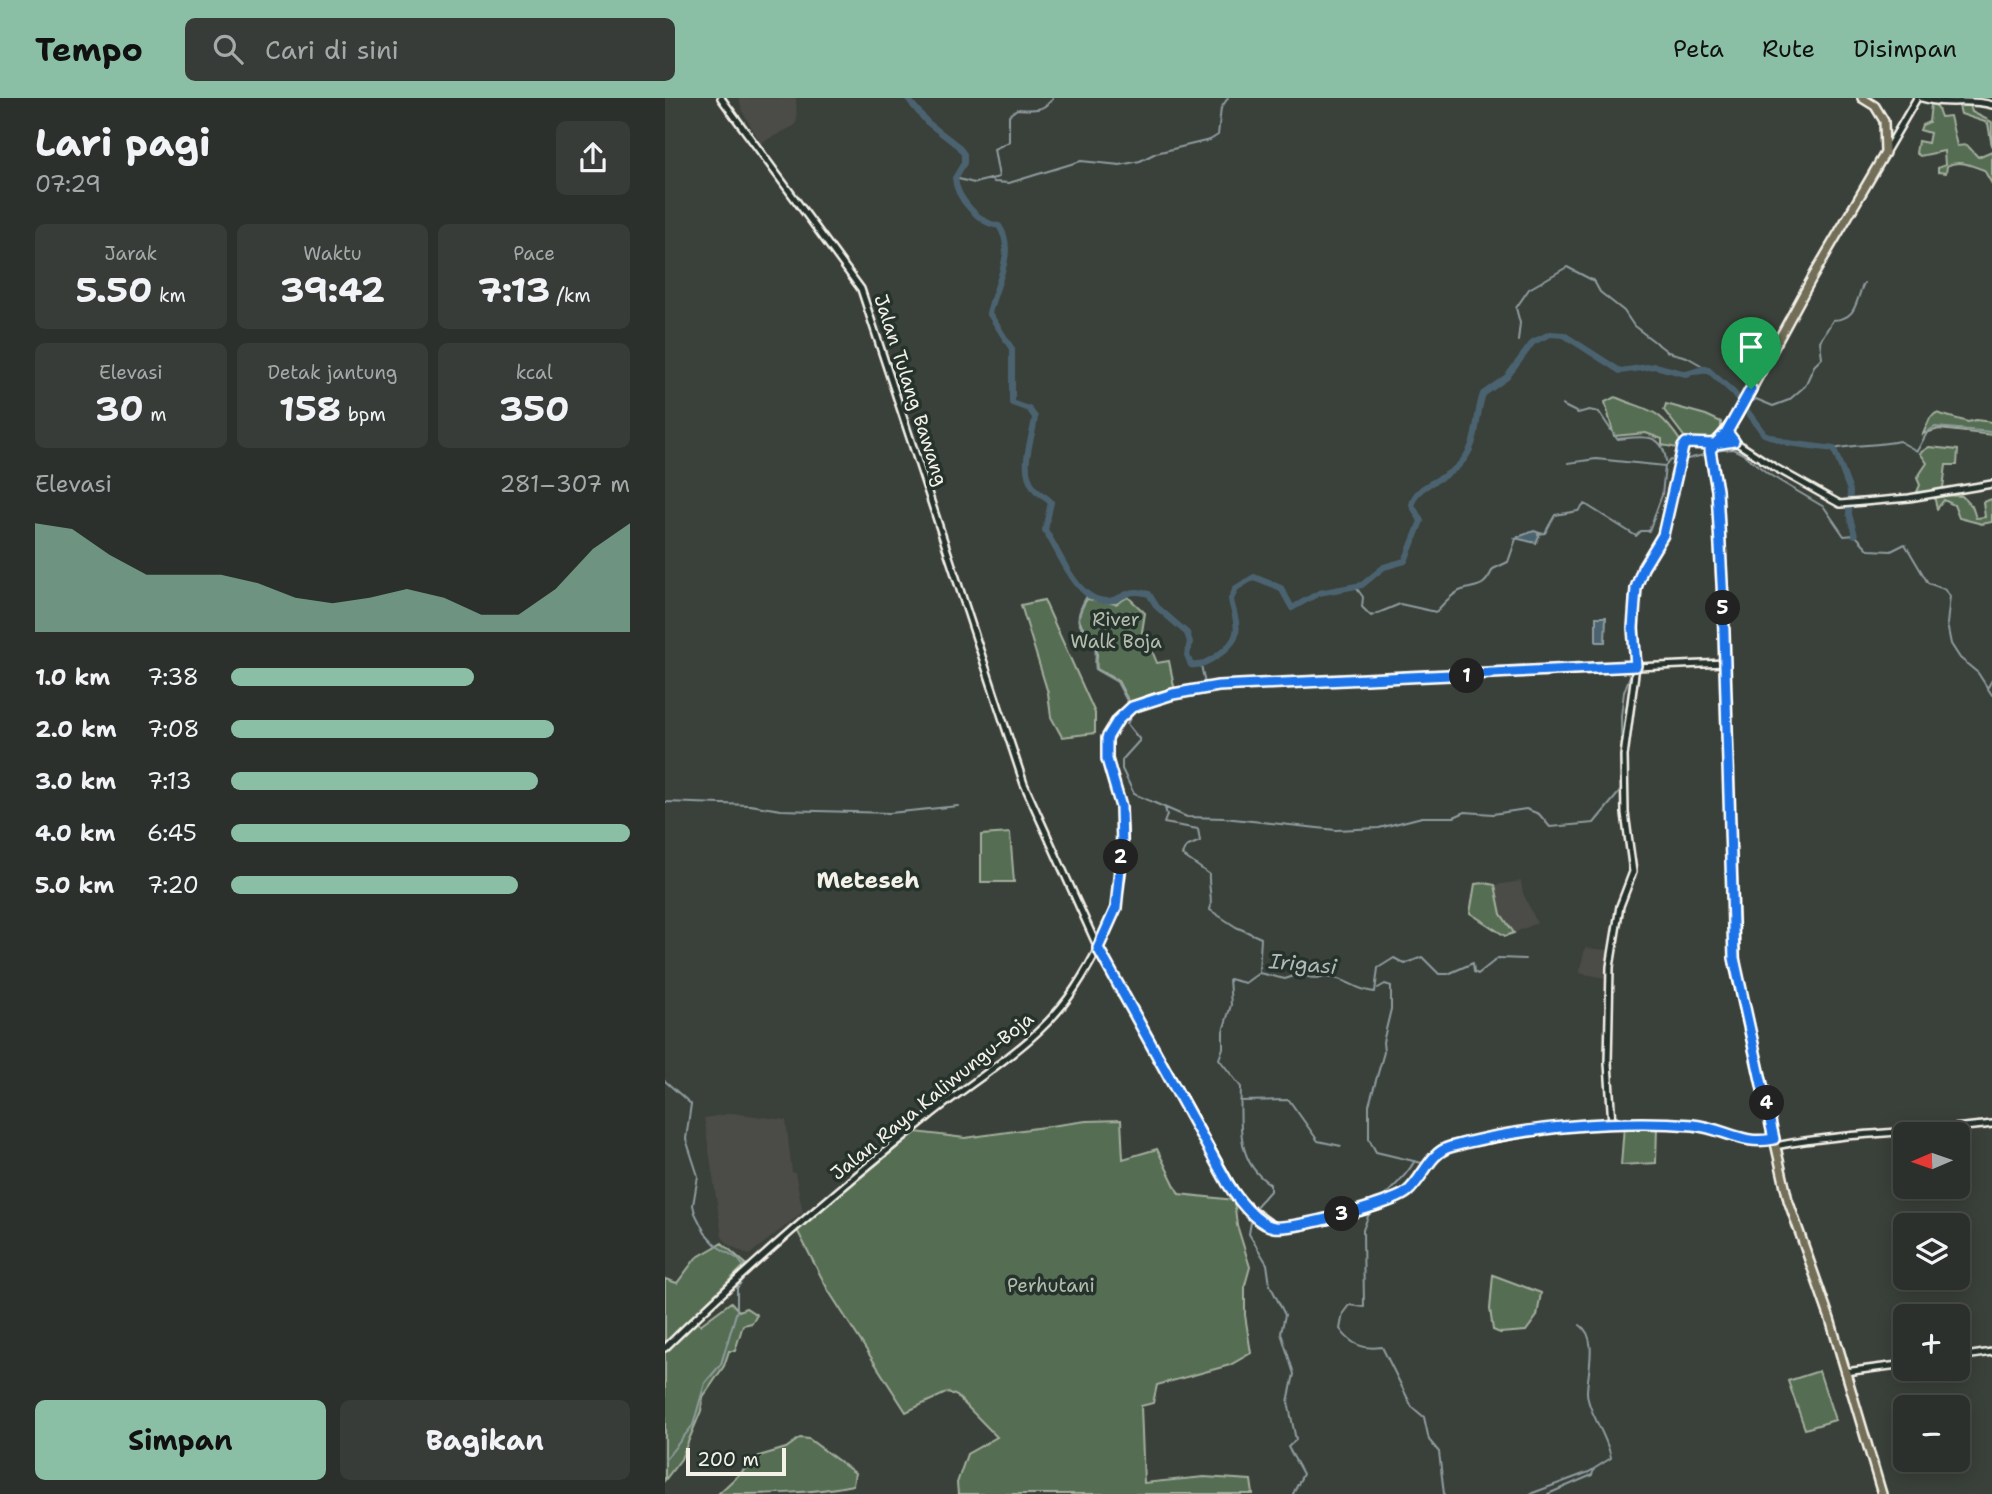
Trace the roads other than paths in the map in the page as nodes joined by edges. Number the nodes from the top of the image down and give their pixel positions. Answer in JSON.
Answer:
{"nodes":[{"id":1,"x":721,"y":98,"type":"edge"},
{"id":2,"x":1862,"y":98,"type":"edge"},
{"id":3,"x":1919,"y":98,"type":"edge"},
{"id":4,"x":1992,"y":105,"type":"edge"},
{"id":5,"x":1885,"y":153,"type":"junction"},
{"id":6,"x":1727,"y":432,"type":"junction"},
{"id":7,"x":1734,"y":441,"type":"junction"},
{"id":8,"x":1712,"y":450,"type":"junction"},
{"id":9,"x":1992,"y":484,"type":"edge"},
{"id":10,"x":1725,"y":663,"type":"junction"},
{"id":11,"x":1636,"y":666,"type":"junction"},
{"id":12,"x":1098,"y":948,"type":"junction"},
{"id":13,"x":1612,"y":1124,"type":"junction"},
{"id":14,"x":1992,"y":1124,"type":"edge"},
{"id":15,"x":1775,"y":1143,"type":"junction"},
{"id":16,"x":665,"y":1348,"type":"edge"},
{"id":17,"x":1992,"y":1353,"type":"edge"},
{"id":18,"x":1970,"y":1356,"type":"edge"},
{"id":19,"x":1893,"y":1366,"type":"edge"},
{"id":20,"x":1845,"y":1372,"type":"junction"},
{"id":21,"x":1882,"y":1494,"type":"edge"}],
"edges":[{"from":1,"to":12,"type":"street","name":"Jalan Tulang Bawang"},
{"from":2,"to":5,"type":"main road"},
{"from":3,"to":4,"type":"street"},
{"from":3,"to":5,"type":"street"},
{"from":5,"to":6,"type":"main road"},
{"from":6,"to":7,"type":"street"},
{"from":6,"to":8,"type":"main road"},
{"from":7,"to":8,"type":"street"},
{"from":7,"to":9,"type":"street"},
{"from":8,"to":10,"type":"main road"},
{"from":8,"to":11,"type":"street"},
{"from":10,"to":11,"type":"street","name":"Jalan Raya Kaliwungu-Boja"},
{"from":10,"to":15,"type":"main road"},
{"from":11,"to":12,"type":"street","name":"Jalan Raya Kaliwungu-Boja"},
{"from":11,"to":13,"type":"street"},
{"from":12,"to":13,"type":"street","name":"Jalan Tulang Bawang"},
{"from":12,"to":16,"type":"street","name":"Jalan Raya Kaliwungu-Boja"},
{"from":13,"to":15,"type":"street"},
{"from":14,"to":15,"type":"street"},
{"from":15,"to":20,"type":"main road"},
{"from":17,"to":18,"type":"street"},
{"from":19,"to":20,"type":"street"},
{"from":20,"to":21,"type":"main road"}]}
